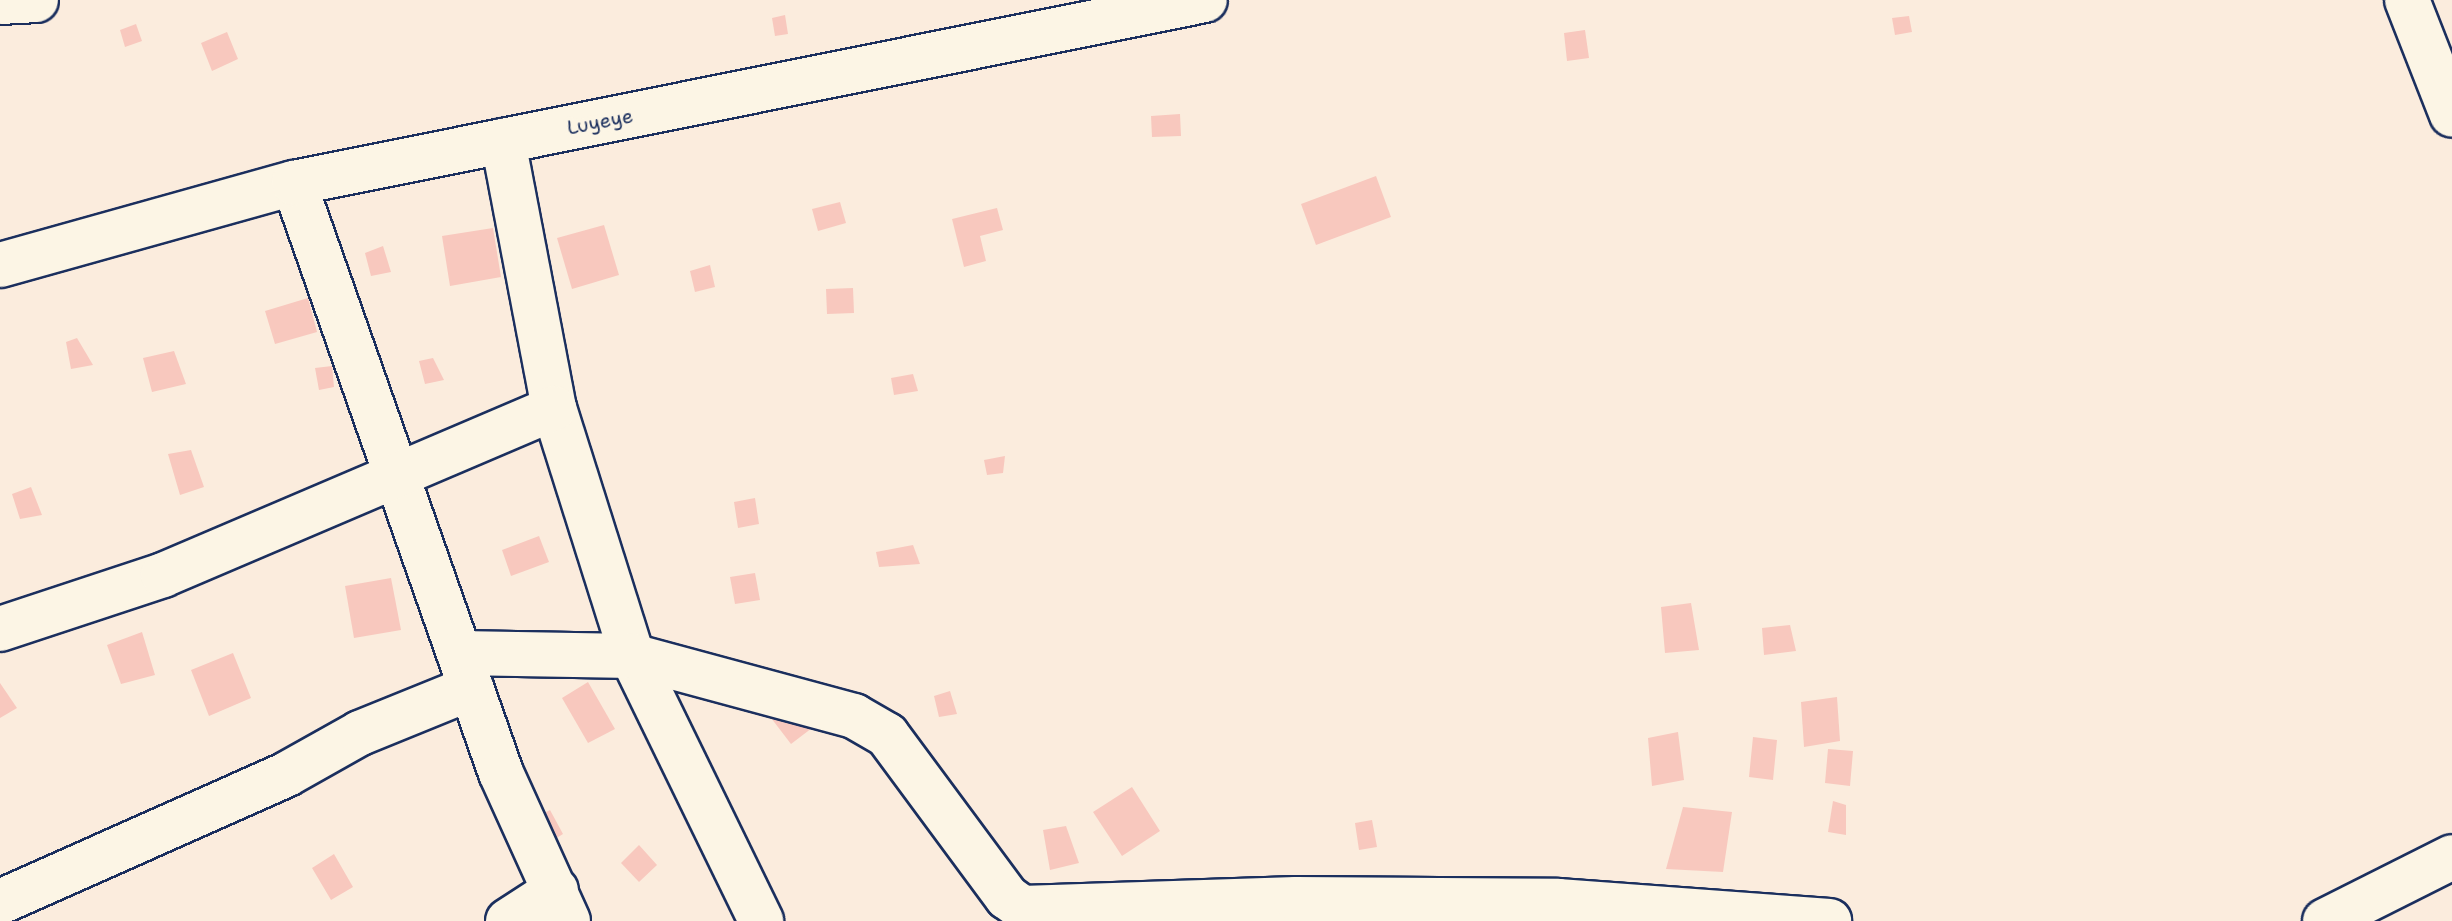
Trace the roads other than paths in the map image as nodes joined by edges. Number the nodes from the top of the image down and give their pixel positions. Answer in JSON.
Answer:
{"nodes":[{"id":1,"x":36,"y":0,"type":"edge"},
{"id":2,"x":1205,"y":0,"type":"edge"},
{"id":3,"x":2407,"y":0,"type":"edge"},
{"id":4,"x":0,"y":2,"type":"edge"},
{"id":5,"x":2452,"y":115,"type":"edge"},
{"id":6,"x":503,"y":141,"type":"junction"},
{"id":7,"x":294,"y":183,"type":"junction"},
{"id":8,"x":0,"y":265,"type":"edge"},
{"id":9,"x":554,"y":408,"type":"junction"},
{"id":10,"x":395,"y":474,"type":"junction"},
{"id":11,"x":0,"y":629,"type":"edge"},
{"id":12,"x":632,"y":656,"type":"junction"},
{"id":13,"x":465,"y":671,"type":"junction"},
{"id":14,"x":2452,"y":857,"type":"edge"},
{"id":15,"x":10,"y":897,"type":"edge"},
{"id":16,"x":562,"y":906,"type":"edge"},
{"id":17,"x":1781,"y":918,"type":"edge"},
{"id":18,"x":508,"y":921,"type":"edge"},
{"id":19,"x":761,"y":921,"type":"edge"},
{"id":20,"x":1829,"y":921,"type":"edge"},
{"id":21,"x":2325,"y":921,"type":"edge"}],
"edges":[{"from":1,"to":4,"type":"street"},
{"from":2,"to":6,"type":"street","name":"Luyeye"},
{"from":3,"to":5,"type":"street"},
{"from":6,"to":7,"type":"street","name":"Luyeye"},
{"from":6,"to":9,"type":"street"},
{"from":7,"to":8,"type":"street","name":"Luyeye"},
{"from":7,"to":10,"type":"street"},
{"from":9,"to":10,"type":"street"},
{"from":9,"to":12,"type":"street"},
{"from":10,"to":11,"type":"street"},
{"from":10,"to":13,"type":"street"},
{"from":12,"to":13,"type":"street"},
{"from":12,"to":17,"type":"street"},
{"from":12,"to":19,"type":"street"},
{"from":13,"to":15,"type":"street"},
{"from":13,"to":16,"type":"street"},
{"from":14,"to":21,"type":"street"},
{"from":16,"to":18,"type":"street"},
{"from":17,"to":20,"type":"street"}]}
